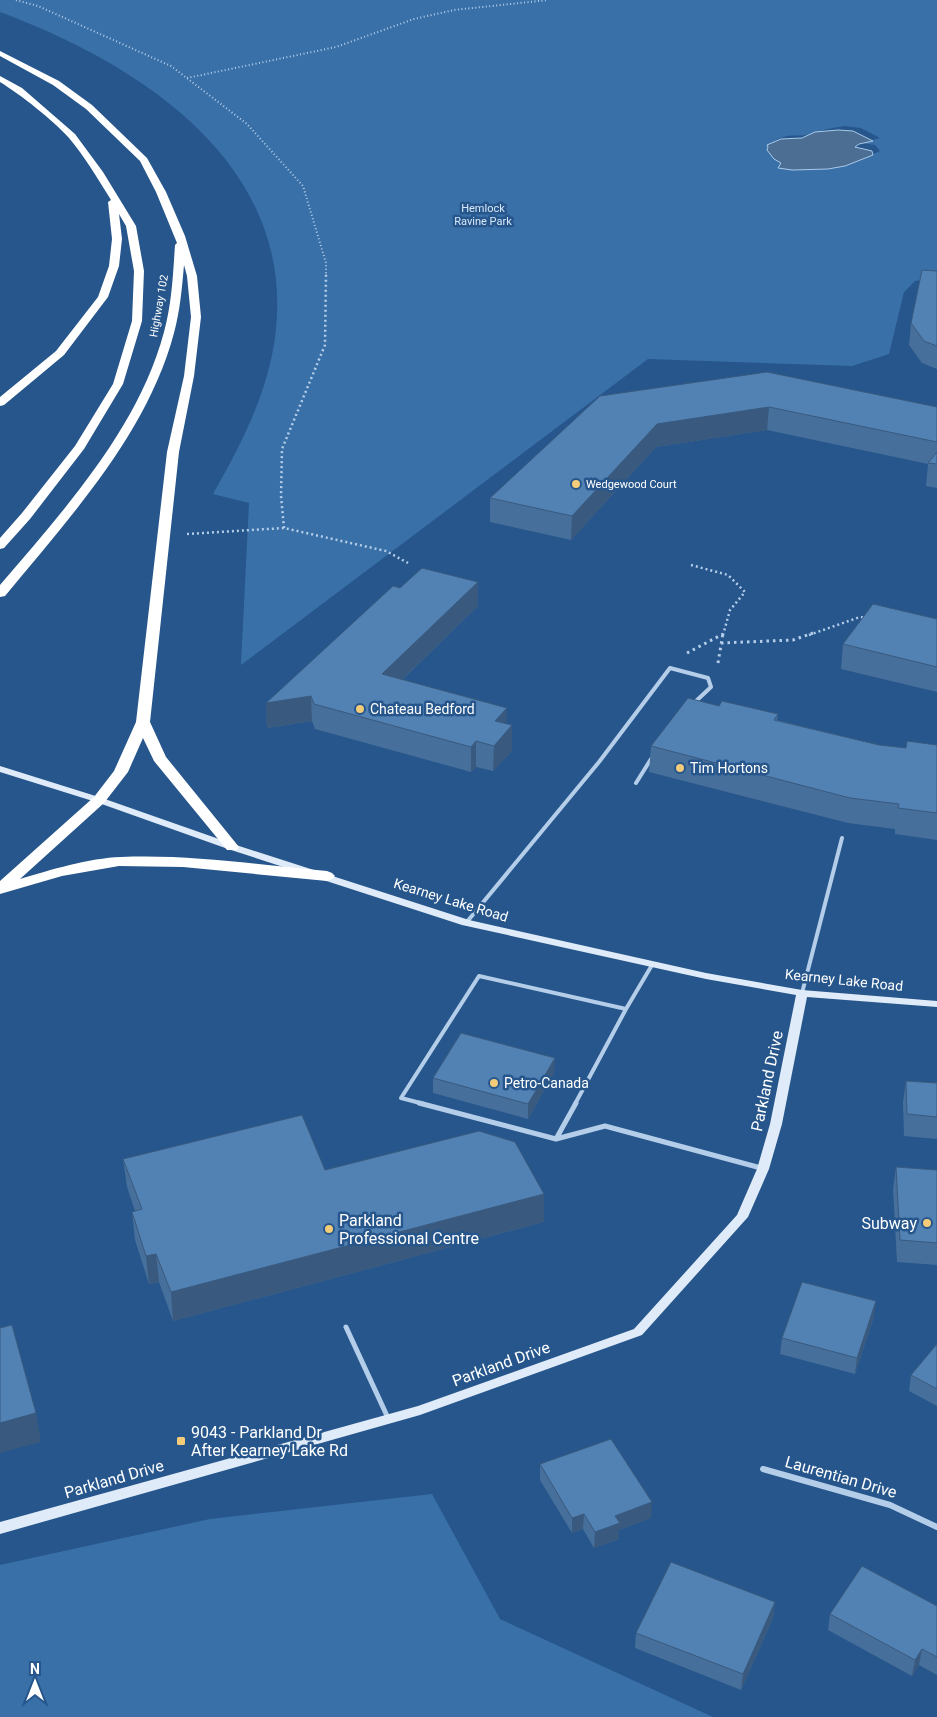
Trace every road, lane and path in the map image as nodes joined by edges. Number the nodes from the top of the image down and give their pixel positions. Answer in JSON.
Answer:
{"nodes":[{"id":1,"x":16,"y":0,"type":"edge"},
{"id":2,"x":548,"y":0,"type":"edge"},
{"id":3,"x":0,"y":53,"type":"edge"},
{"id":4,"x":0,"y":78,"type":"edge"},
{"id":5,"x":187,"y":78,"type":"junction"},
{"id":6,"x":113,"y":198,"type":"junction"},
{"id":7,"x":180,"y":236,"type":"junction"},
{"id":8,"x":0,"y":403,"type":"edge"},
{"id":9,"x":284,"y":528,"type":"junction"},
{"id":10,"x":164,"y":535,"type":"junction"},
{"id":11,"x":0,"y":545,"type":"edge"},
{"id":12,"x":408,"y":563,"type":"dead end"},
{"id":13,"x":691,"y":565,"type":"dead end"},
{"id":14,"x":0,"y":593,"type":"edge"},
{"id":15,"x":870,"y":618,"type":"edge"},
{"id":16,"x":722,"y":634,"type":"junction"},
{"id":17,"x":721,"y":643,"type":"junction"},
{"id":18,"x":670,"y":668,"type":"junction"},
{"id":19,"x":708,"y":678,"type":"junction"},
{"id":20,"x":691,"y":706,"type":"edge"},
{"id":21,"x":143,"y":722,"type":"junction"},
{"id":22,"x":657,"y":751,"type":"edge"},
{"id":23,"x":0,"y":769,"type":"edge"},
{"id":24,"x":636,"y":783,"type":"dead end"},
{"id":25,"x":99,"y":800,"type":"junction"},
{"id":26,"x":842,"y":838,"type":"dead end"},
{"id":27,"x":232,"y":847,"type":"junction"},
{"id":28,"x":327,"y":876,"type":"junction"},
{"id":29,"x":0,"y":890,"type":"edge"},
{"id":30,"x":466,"y":923,"type":"junction"},
{"id":31,"x":652,"y":964,"type":"junction"},
{"id":32,"x":802,"y":993,"type":"junction"},
{"id":33,"x":937,"y":1004,"type":"edge"},
{"id":34,"x":626,"y":1009,"type":"junction"},
{"id":35,"x":556,"y":1139,"type":"junction"},
{"id":36,"x":763,"y":1169,"type":"junction"},
{"id":37,"x":346,"y":1327,"type":"dead end"},
{"id":38,"x":388,"y":1419,"type":"junction"},
{"id":39,"x":763,"y":1469,"type":"dead end"},
{"id":40,"x":937,"y":1527,"type":"edge"},
{"id":41,"x":0,"y":1528,"type":"edge"}],
"edges":[{"from":1,"to":5,"type":"path"},
{"from":2,"to":5,"type":"path"},
{"from":3,"to":7,"type":"highway","name":"Highway 102"},
{"from":4,"to":6,"type":"highway","name":"Highway 102"},
{"from":5,"to":9,"type":"path"},
{"from":6,"to":8,"type":"highway"},
{"from":6,"to":11,"type":"highway","name":"Highway 102"},
{"from":7,"to":10,"type":"highway"},
{"from":7,"to":14,"type":"highway","name":"Highway 102"},
{"from":9,"to":10,"type":"path"},
{"from":9,"to":12,"type":"path"},
{"from":10,"to":21,"type":"highway"},
{"from":13,"to":16,"type":"path"},
{"from":15,"to":17,"type":"path"},
{"from":16,"to":17,"type":"path"},
{"from":16,"to":18,"type":"path"},
{"from":17,"to":19,"type":"path"},
{"from":18,"to":19,"type":"lane"},
{"from":18,"to":30,"type":"lane"},
{"from":19,"to":20,"type":"lane"},
{"from":21,"to":25,"type":"highway"},
{"from":21,"to":27,"type":"highway"},
{"from":22,"to":24,"type":"lane"},
{"from":23,"to":25,"type":"main road","name":"Kearney Lake Road"},
{"from":25,"to":27,"type":"main road","name":"Kearney Lake Road"},
{"from":25,"to":29,"type":"highway"},
{"from":26,"to":32,"type":"lane"},
{"from":27,"to":28,"type":"main road","name":"Kearney Lake Road"},
{"from":28,"to":29,"type":"highway"},
{"from":28,"to":30,"type":"main road","name":"Kearney Lake Road"},
{"from":30,"to":31,"type":"main road","name":"Kearney Lake Road"},
{"from":31,"to":32,"type":"main road","name":"Kearney Lake Road"},
{"from":31,"to":34,"type":"lane"},
{"from":32,"to":33,"type":"main road","name":"Kearney Lake Road"},
{"from":32,"to":36,"type":"main road","name":"Parkland Drive"},
{"from":34,"to":35,"type":"lane"},
{"from":34,"to":35,"type":"lane"},
{"from":35,"to":36,"type":"lane"},
{"from":36,"to":38,"type":"main road","name":"Parkland Drive"},
{"from":37,"to":38,"type":"lane"},
{"from":38,"to":41,"type":"main road","name":"Parkland Drive"},
{"from":39,"to":40,"type":"street","name":"Laurentian Drive"}]}
